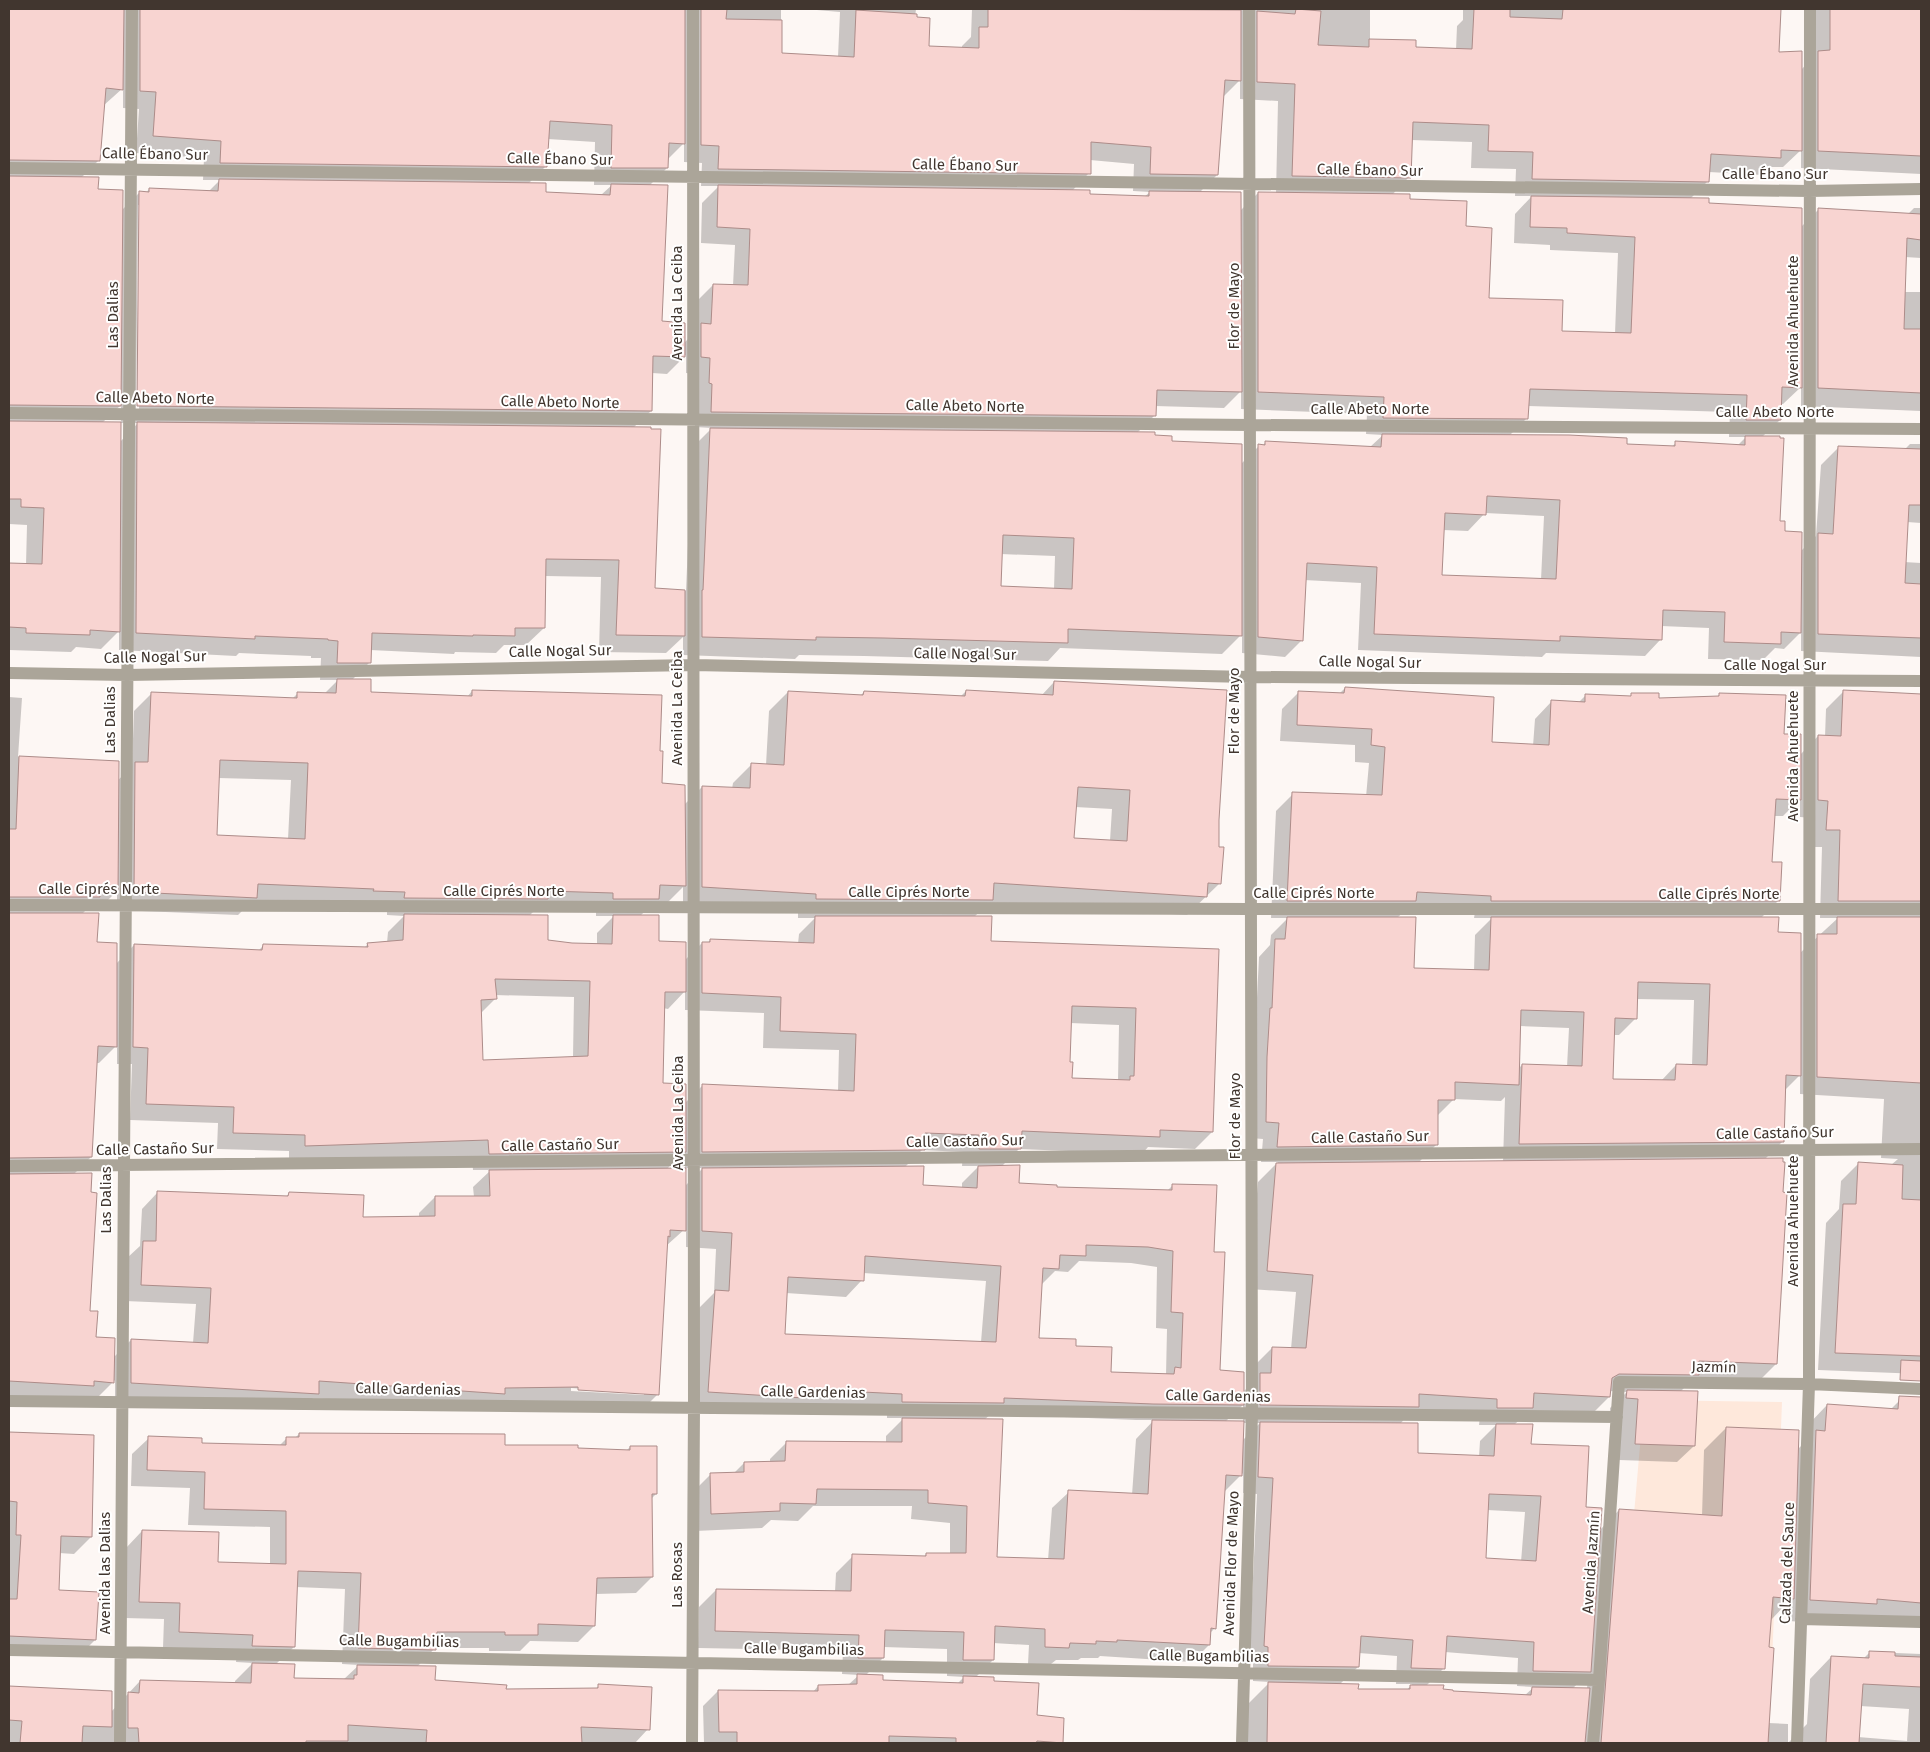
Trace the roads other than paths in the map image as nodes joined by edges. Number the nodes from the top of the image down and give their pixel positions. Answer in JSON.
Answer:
{"nodes":[{"id":1,"x":132,"y":9,"type":"edge"},
{"id":2,"x":693,"y":9,"type":"edge"},
{"id":3,"x":1249,"y":9,"type":"edge"},
{"id":4,"x":1810,"y":9,"type":"edge"},
{"id":5,"x":9,"y":168,"type":"edge"},
{"id":6,"x":131,"y":170,"type":"junction"},
{"id":7,"x":693,"y":177,"type":"junction"},
{"id":8,"x":1250,"y":185,"type":"junction"},
{"id":9,"x":1921,"y":189,"type":"edge"},
{"id":10,"x":1809,"y":191,"type":"junction"},
{"id":11,"x":9,"y":412,"type":"edge"},
{"id":12,"x":129,"y":414,"type":"junction"},
{"id":13,"x":693,"y":419,"type":"junction"},
{"id":14,"x":1250,"y":424,"type":"junction"},
{"id":15,"x":1809,"y":429,"type":"junction"},
{"id":16,"x":1921,"y":429,"type":"edge"},
{"id":17,"x":694,"y":665,"type":"junction"},
{"id":18,"x":9,"y":673,"type":"edge"},
{"id":19,"x":127,"y":675,"type":"junction"},
{"id":20,"x":1250,"y":677,"type":"junction"},
{"id":21,"x":1921,"y":681,"type":"edge"},
{"id":22,"x":1809,"y":682,"type":"junction"},
{"id":23,"x":9,"y":906,"type":"edge"},
{"id":24,"x":125,"y":906,"type":"junction"},
{"id":25,"x":694,"y":908,"type":"junction"},
{"id":26,"x":1251,"y":909,"type":"junction"},
{"id":27,"x":1921,"y":909,"type":"edge"},
{"id":28,"x":1809,"y":910,"type":"junction"},
{"id":29,"x":1921,"y":1148,"type":"edge"},
{"id":30,"x":1809,"y":1149,"type":"junction"},
{"id":31,"x":1251,"y":1155,"type":"junction"},
{"id":32,"x":694,"y":1160,"type":"junction"},
{"id":33,"x":123,"y":1165,"type":"junction"},
{"id":34,"x":9,"y":1166,"type":"edge"},
{"id":35,"x":1618,"y":1382,"type":"joint"},
{"id":36,"x":1809,"y":1384,"type":"junction"},
{"id":37,"x":1921,"y":1389,"type":"edge"},
{"id":38,"x":9,"y":1401,"type":"edge"},
{"id":39,"x":122,"y":1402,"type":"junction"},
{"id":40,"x":694,"y":1407,"type":"junction"},
{"id":41,"x":1252,"y":1413,"type":"junction"},
{"id":42,"x":1616,"y":1416,"type":"junction"},
{"id":43,"x":1801,"y":1619,"type":"junction"},
{"id":44,"x":1921,"y":1622,"type":"edge"},
{"id":45,"x":9,"y":1650,"type":"edge"},
{"id":46,"x":120,"y":1652,"type":"junction"},
{"id":47,"x":693,"y":1663,"type":"junction"},
{"id":48,"x":1244,"y":1673,"type":"junction"},
{"id":49,"x":1600,"y":1680,"type":"junction"},
{"id":50,"x":120,"y":1743,"type":"edge"},
{"id":51,"x":692,"y":1743,"type":"edge"},
{"id":52,"x":1242,"y":1743,"type":"edge"},
{"id":53,"x":1593,"y":1743,"type":"edge"},
{"id":54,"x":1797,"y":1743,"type":"edge"}],
"edges":[{"from":1,"to":6,"type":"street","name":"Las Dalias"},
{"from":2,"to":7,"type":"street","name":"Avenida La Ceiba"},
{"from":3,"to":8,"type":"street","name":"Flor de Mayo"},
{"from":4,"to":10,"type":"street","name":"Avenida Ahuehuete"},
{"from":5,"to":6,"type":"street","name":"Calle Ébano Sur"},
{"from":6,"to":7,"type":"street","name":"Calle Ébano Sur"},
{"from":6,"to":12,"type":"street","name":"Las Dalias"},
{"from":7,"to":8,"type":"street","name":"Calle Ébano Sur"},
{"from":7,"to":13,"type":"street","name":"Avenida La Ceiba"},
{"from":8,"to":10,"type":"street","name":"Calle Ébano Sur"},
{"from":8,"to":14,"type":"street","name":"Flor de Mayo"},
{"from":9,"to":10,"type":"street","name":"Calle Ébano Sur"},
{"from":10,"to":15,"type":"street","name":"Avenida Ahuehuete"},
{"from":11,"to":12,"type":"street","name":"Calle Abeto Norte"},
{"from":12,"to":13,"type":"street","name":"Calle Abeto Norte"},
{"from":12,"to":19,"type":"street","name":"Las Dalias"},
{"from":13,"to":14,"type":"street","name":"Calle Abeto Norte"},
{"from":13,"to":17,"type":"street","name":"Avenida La Ceiba"},
{"from":14,"to":15,"type":"street","name":"Calle Abeto Norte"},
{"from":14,"to":20,"type":"street","name":"Flor de Mayo"},
{"from":15,"to":16,"type":"street","name":"Calle Abeto Norte"},
{"from":15,"to":22,"type":"street","name":"Avenida Ahuehuete"},
{"from":17,"to":19,"type":"street","name":"Calle Nogal Sur"},
{"from":17,"to":20,"type":"street","name":"Calle Nogal Sur"},
{"from":17,"to":25,"type":"street","name":"Avenida La Ceiba"},
{"from":18,"to":19,"type":"street","name":"Calle Nogal Sur"},
{"from":19,"to":24,"type":"street","name":"Las Dalias"},
{"from":20,"to":22,"type":"street","name":"Calle Nogal Sur"},
{"from":20,"to":26,"type":"street","name":"Flor de Mayo"},
{"from":21,"to":22,"type":"street","name":"Calle Nogal Sur"},
{"from":22,"to":28,"type":"street","name":"Avenida Ahuehuete"},
{"from":23,"to":24,"type":"street","name":"Calle Ciprés Norte"},
{"from":24,"to":25,"type":"street","name":"Calle Ciprés Norte"},
{"from":24,"to":33,"type":"street","name":"Las Dalias"},
{"from":25,"to":26,"type":"street","name":"Calle Ciprés Norte"},
{"from":25,"to":32,"type":"street","name":"Avenida La Ceiba"},
{"from":26,"to":28,"type":"street","name":"Calle Ciprés Norte"},
{"from":26,"to":31,"type":"street","name":"Flor de Mayo"},
{"from":27,"to":28,"type":"street","name":"Calle Ciprés Norte"},
{"from":28,"to":30,"type":"street","name":"Avenida Ahuehuete"},
{"from":29,"to":30,"type":"street","name":"Calle Castaño Sur"},
{"from":30,"to":31,"type":"street","name":"Calle Castaño Sur"},
{"from":30,"to":36,"type":"street","name":"Avenida Ahuehuete"},
{"from":31,"to":32,"type":"street","name":"Calle Castaño Sur"},
{"from":31,"to":41,"type":"street","name":"Flor de Mayo"},
{"from":32,"to":33,"type":"street","name":"Calle Castaño Sur"},
{"from":32,"to":40,"type":"street","name":"Avenida La Ceiba"},
{"from":33,"to":34,"type":"street","name":"Calle Castaño Sur"},
{"from":33,"to":39,"type":"street","name":"Las Dalias"},
{"from":35,"to":36,"type":"street","name":"Jazmín"},
{"from":35,"to":42,"type":"street","name":"Avenida Jazmín"},
{"from":36,"to":37,"type":"street","name":"Jazmín"},
{"from":36,"to":43,"type":"street","name":"Calzada del Sauce"},
{"from":38,"to":39,"type":"street","name":"Calle Gardenias"},
{"from":39,"to":40,"type":"street","name":"Calle Gardenias"},
{"from":39,"to":46,"type":"street","name":"Avenida las Dalias"},
{"from":40,"to":41,"type":"street","name":"Calle Gardenias"},
{"from":40,"to":47,"type":"street","name":"Las Rosas"},
{"from":41,"to":42,"type":"street","name":"Calle Gardenias"},
{"from":41,"to":48,"type":"street","name":"Avenida Flor de Mayo"},
{"from":42,"to":49,"type":"street","name":"Avenida Jazmín"},
{"from":43,"to":44,"type":"street"},
{"from":43,"to":54,"type":"street","name":"Calzada del Sauce"},
{"from":45,"to":46,"type":"street","name":"Calle Bugambilias"},
{"from":46,"to":47,"type":"street","name":"Calle Bugambilias"},
{"from":46,"to":50,"type":"street","name":"Avenida las Dalias"},
{"from":47,"to":48,"type":"street","name":"Calle Bugambilias"},
{"from":47,"to":51,"type":"street","name":"Las Rosas"},
{"from":48,"to":49,"type":"street","name":"Calle Bugambilias"},
{"from":48,"to":52,"type":"street","name":"Avenida Flor de Mayo"},
{"from":49,"to":53,"type":"street","name":"Avenida Jazmín"}]}
